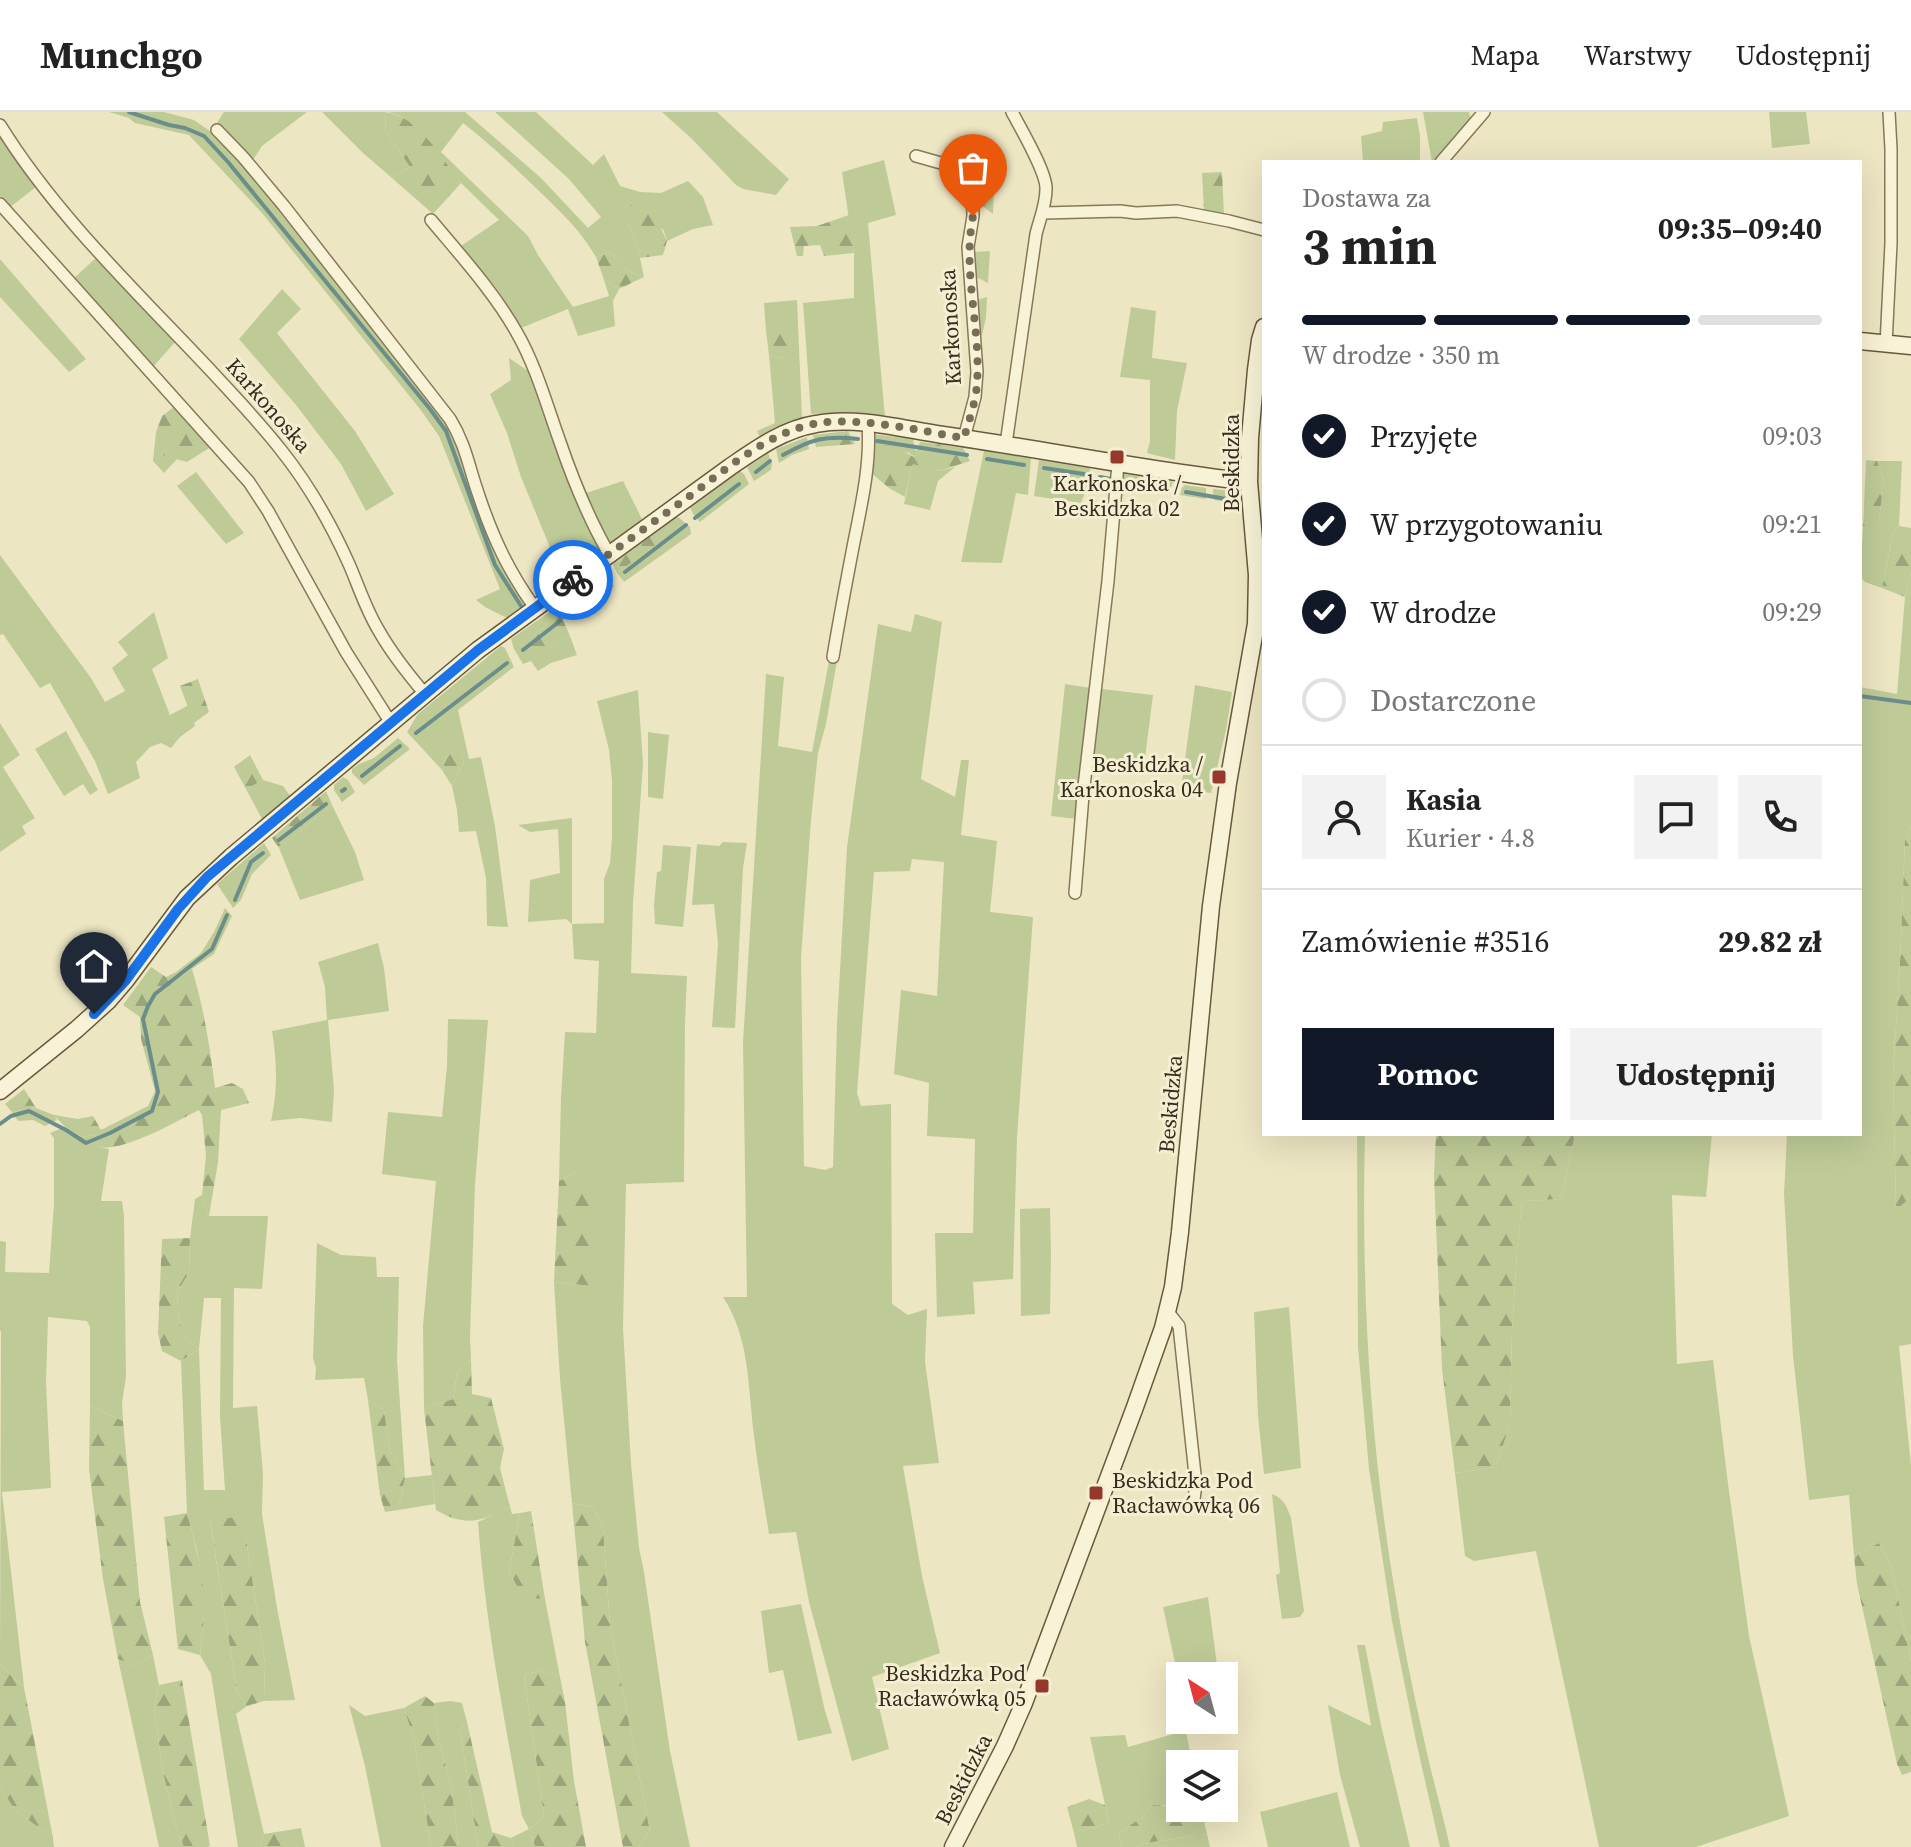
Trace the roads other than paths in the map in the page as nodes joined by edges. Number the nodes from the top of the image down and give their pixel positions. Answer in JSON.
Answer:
{"nodes":[{"id":1,"x":1012,"y":112,"type":"edge"},
{"id":2,"x":1484,"y":112,"type":"edge"},
{"id":3,"x":1889,"y":112,"type":"edge"},
{"id":4,"x":0,"y":125,"type":"edge"},
{"id":5,"x":217,"y":130,"type":"dead end"},
{"id":6,"x":916,"y":156,"type":"dead end"},
{"id":7,"x":1443,"y":160,"type":"edge"},
{"id":8,"x":0,"y":204,"type":"edge"},
{"id":9,"x":1044,"y":213,"type":"junction"},
{"id":10,"x":431,"y":220,"type":"dead end"},
{"id":11,"x":1262,"y":229,"type":"edge"},
{"id":12,"x":1262,"y":338,"type":"edge"},
{"id":13,"x":1862,"y":341,"type":"edge"},
{"id":14,"x":1886,"y":345,"type":"junction"},
{"id":15,"x":1911,"y":346,"type":"edge"},
{"id":16,"x":868,"y":424,"type":"junction"},
{"id":17,"x":964,"y":438,"type":"junction"},
{"id":18,"x":1006,"y":444,"type":"junction"},
{"id":19,"x":1118,"y":464,"type":"junction"},
{"id":20,"x":1249,"y":482,"type":"junction"},
{"id":21,"x":1258,"y":514,"type":"edge"},
{"id":22,"x":609,"y":554,"type":"junction"},
{"id":23,"x":535,"y":608,"type":"junction"},
{"id":24,"x":833,"y":657,"type":"dead end"},
{"id":25,"x":425,"y":694,"type":"junction"},
{"id":26,"x":391,"y":723,"type":"junction"},
{"id":27,"x":1075,"y":893,"type":"dead end"},
{"id":28,"x":0,"y":1091,"type":"edge"},
{"id":29,"x":1168,"y":1312,"type":"junction"},
{"id":30,"x":1194,"y":1499,"type":"dead end"},
{"id":31,"x":953,"y":1847,"type":"edge"}],
"edges":[{"from":1,"to":9,"type":"street"},
{"from":2,"to":7,"type":"street"},
{"from":3,"to":14,"type":"street"},
{"from":4,"to":25,"type":"street","name":"Karkonoska"},
{"from":5,"to":23,"type":"street"},
{"from":6,"to":17,"type":"street","name":"Karkonoska"},
{"from":8,"to":26,"type":"street"},
{"from":9,"to":11,"type":"street"},
{"from":9,"to":18,"type":"street"},
{"from":10,"to":22,"type":"street"},
{"from":12,"to":20,"type":"street","name":"Beskidzka"},
{"from":13,"to":14,"type":"street"},
{"from":14,"to":15,"type":"street"},
{"from":16,"to":17,"type":"street"},
{"from":16,"to":22,"type":"street"},
{"from":16,"to":24,"type":"street"},
{"from":17,"to":18,"type":"street"},
{"from":18,"to":19,"type":"street"},
{"from":19,"to":20,"type":"street"},
{"from":19,"to":27,"type":"street"},
{"from":20,"to":21,"type":"street","name":"Beskidzka"},
{"from":21,"to":29,"type":"street","name":"Beskidzka"},
{"from":22,"to":23,"type":"street"},
{"from":23,"to":25,"type":"street"},
{"from":25,"to":26,"type":"street"},
{"from":26,"to":28,"type":"street"},
{"from":29,"to":30,"type":"street"},
{"from":29,"to":31,"type":"street","name":"Beskidzka"}]}
